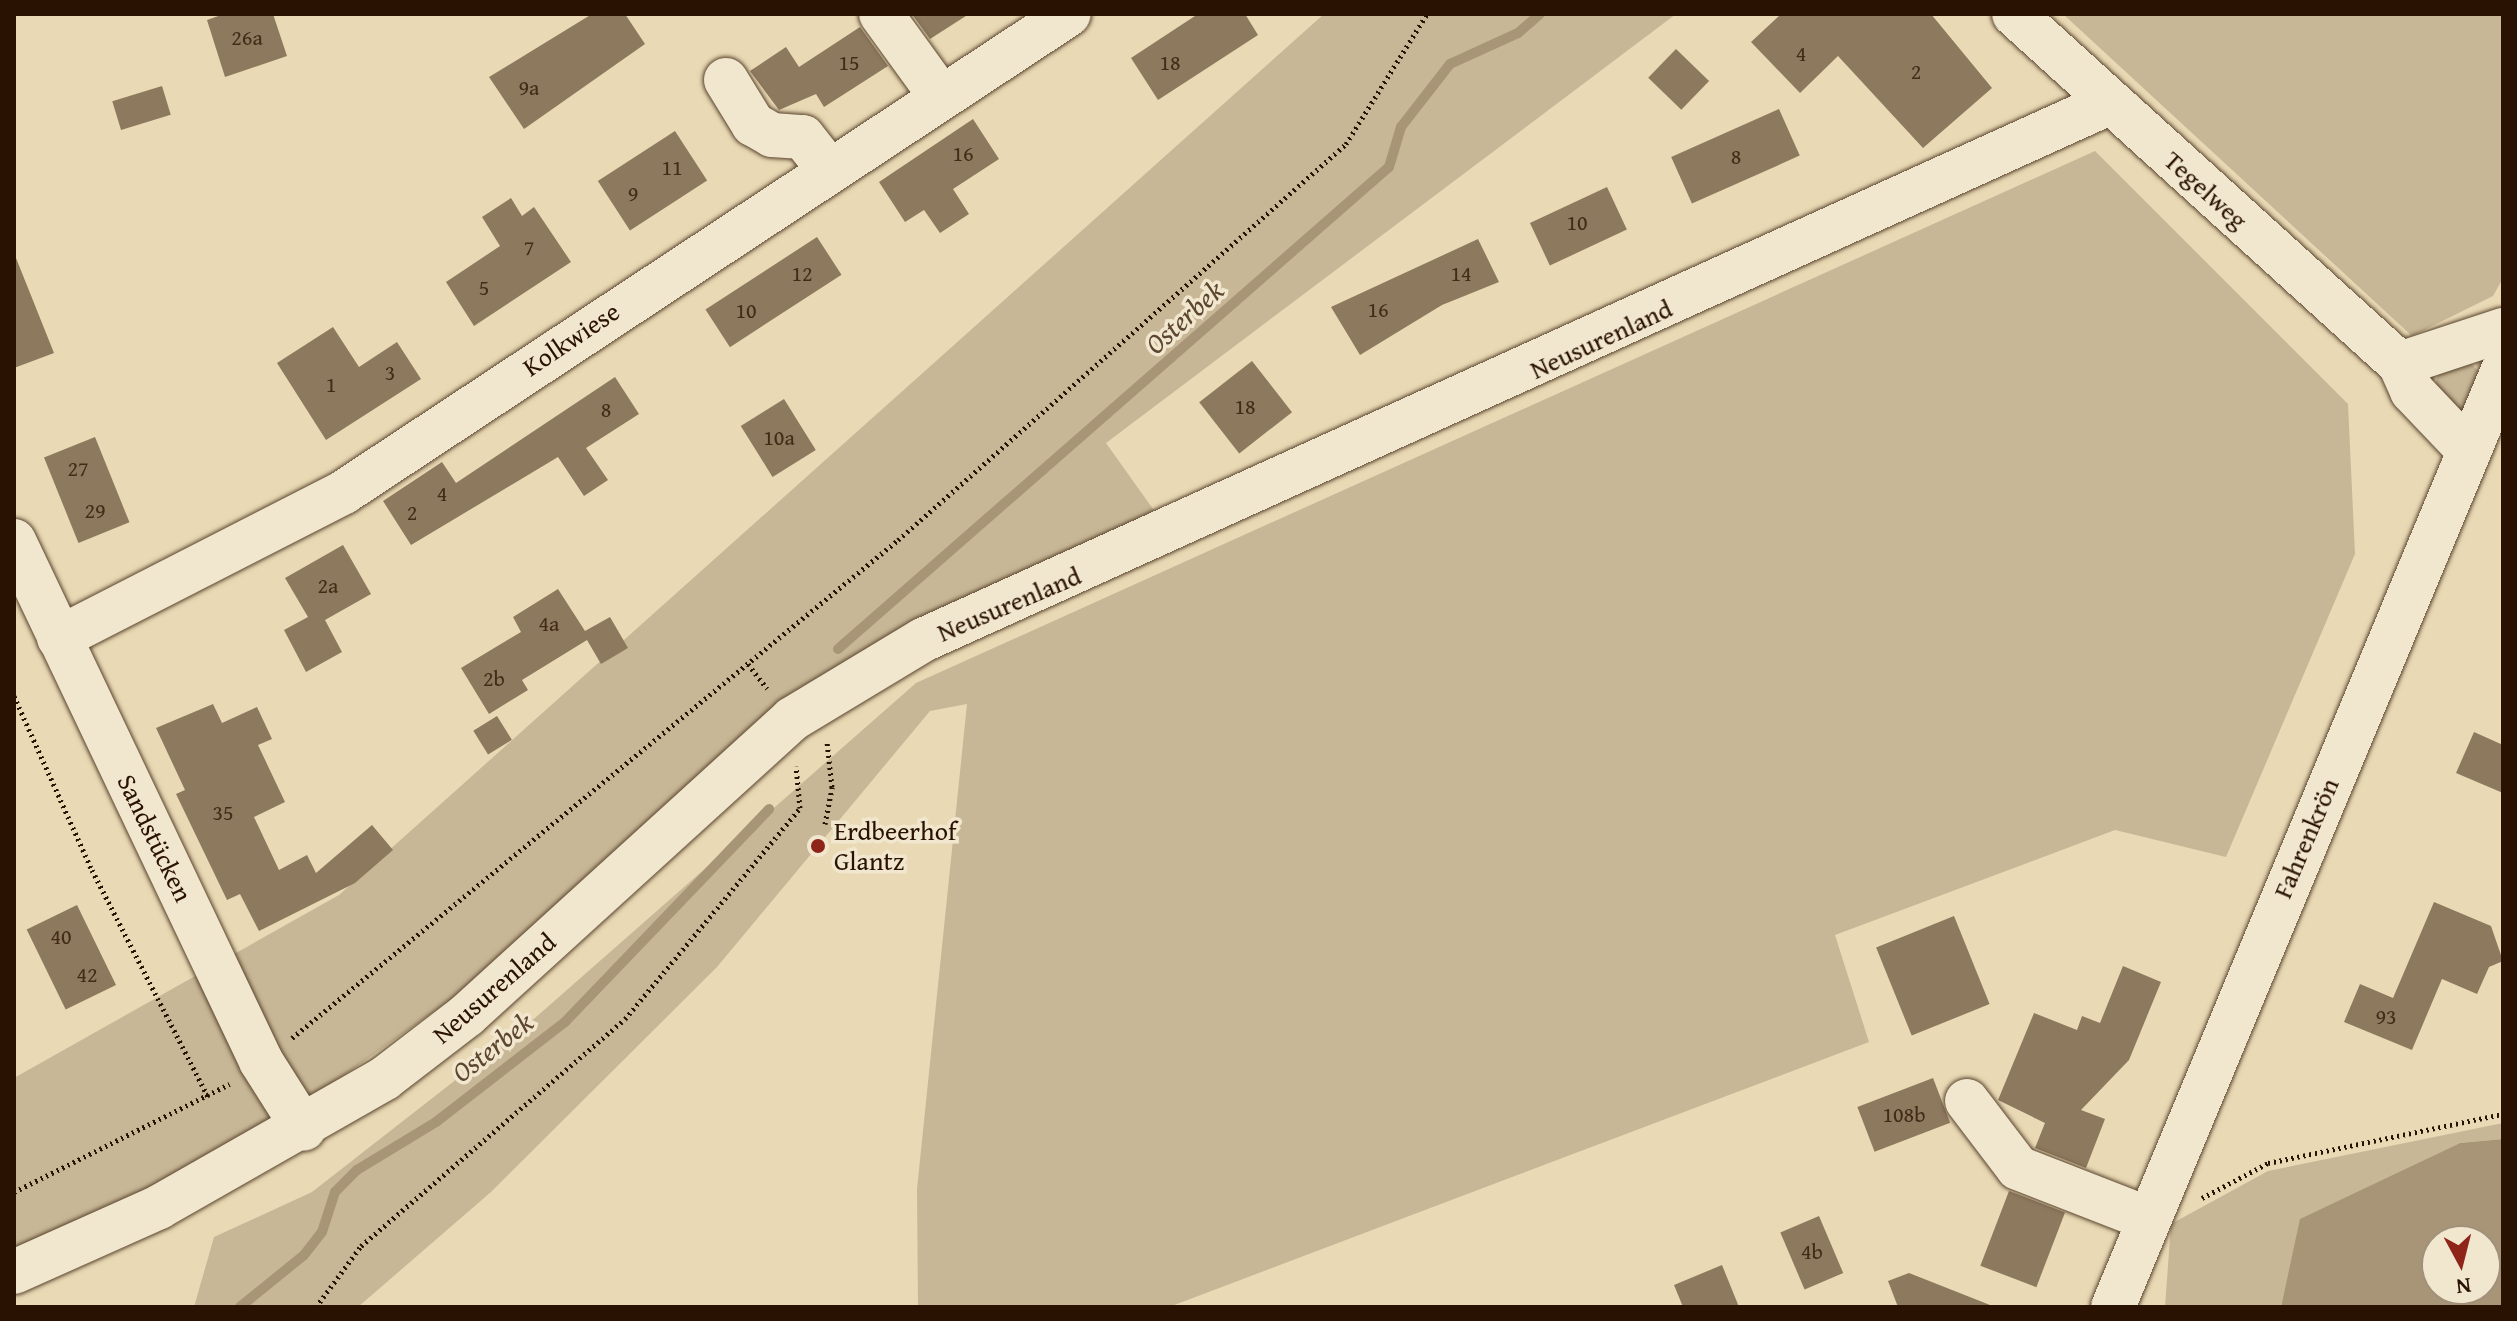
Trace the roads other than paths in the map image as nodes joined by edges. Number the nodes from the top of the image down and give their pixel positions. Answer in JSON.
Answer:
{"nodes":[{"id":1,"x":881,"y":14,"type":"edge"},
{"id":2,"x":1069,"y":14,"type":"edge"},
{"id":3,"x":2014,"y":14,"type":"edge"},
{"id":4,"x":726,"y":80,"type":"dead end"},
{"id":5,"x":941,"y":97,"type":"junction"},
{"id":6,"x":2109,"y":103,"type":"junction"},
{"id":7,"x":829,"y":170,"type":"junction"},
{"id":8,"x":2503,"y":330,"type":"edge"},
{"id":9,"x":2400,"y":364,"type":"junction"},
{"id":10,"x":2503,"y":370,"type":"edge"},
{"id":11,"x":2469,"y":451,"type":"junction"},
{"id":12,"x":14,"y":541,"type":"edge"},
{"id":13,"x":59,"y":638,"type":"junction"},
{"id":14,"x":1967,"y":1101,"type":"dead end"},
{"id":15,"x":304,"y":1129,"type":"junction"},
{"id":16,"x":2146,"y":1218,"type":"junction"},
{"id":17,"x":14,"y":1272,"type":"edge"},
{"id":18,"x":2113,"y":1307,"type":"edge"}],
"edges":[{"from":1,"to":5,"type":"street"},
{"from":2,"to":5,"type":"street","name":"Kolkwiese"},
{"from":3,"to":6,"type":"street","name":"Tegelweg"},
{"from":4,"to":7,"type":"street"},
{"from":5,"to":7,"type":"street","name":"Kolkwiese"},
{"from":6,"to":9,"type":"street","name":"Tegelweg"},
{"from":6,"to":15,"type":"street","name":"Neusurenland"},
{"from":7,"to":13,"type":"street","name":"Kolkwiese"},
{"from":8,"to":9,"type":"street"},
{"from":9,"to":11,"type":"street","name":"Tegelweg"},
{"from":10,"to":11,"type":"street","name":"Fahrenkrön"},
{"from":11,"to":16,"type":"street","name":"Fahrenkrön"},
{"from":12,"to":13,"type":"street","name":"Sandstücken"},
{"from":13,"to":15,"type":"street","name":"Sandstücken"},
{"from":14,"to":16,"type":"street"},
{"from":15,"to":17,"type":"street","name":"Neusurenland"},
{"from":16,"to":18,"type":"street","name":"Fahrenkrön"}]}
